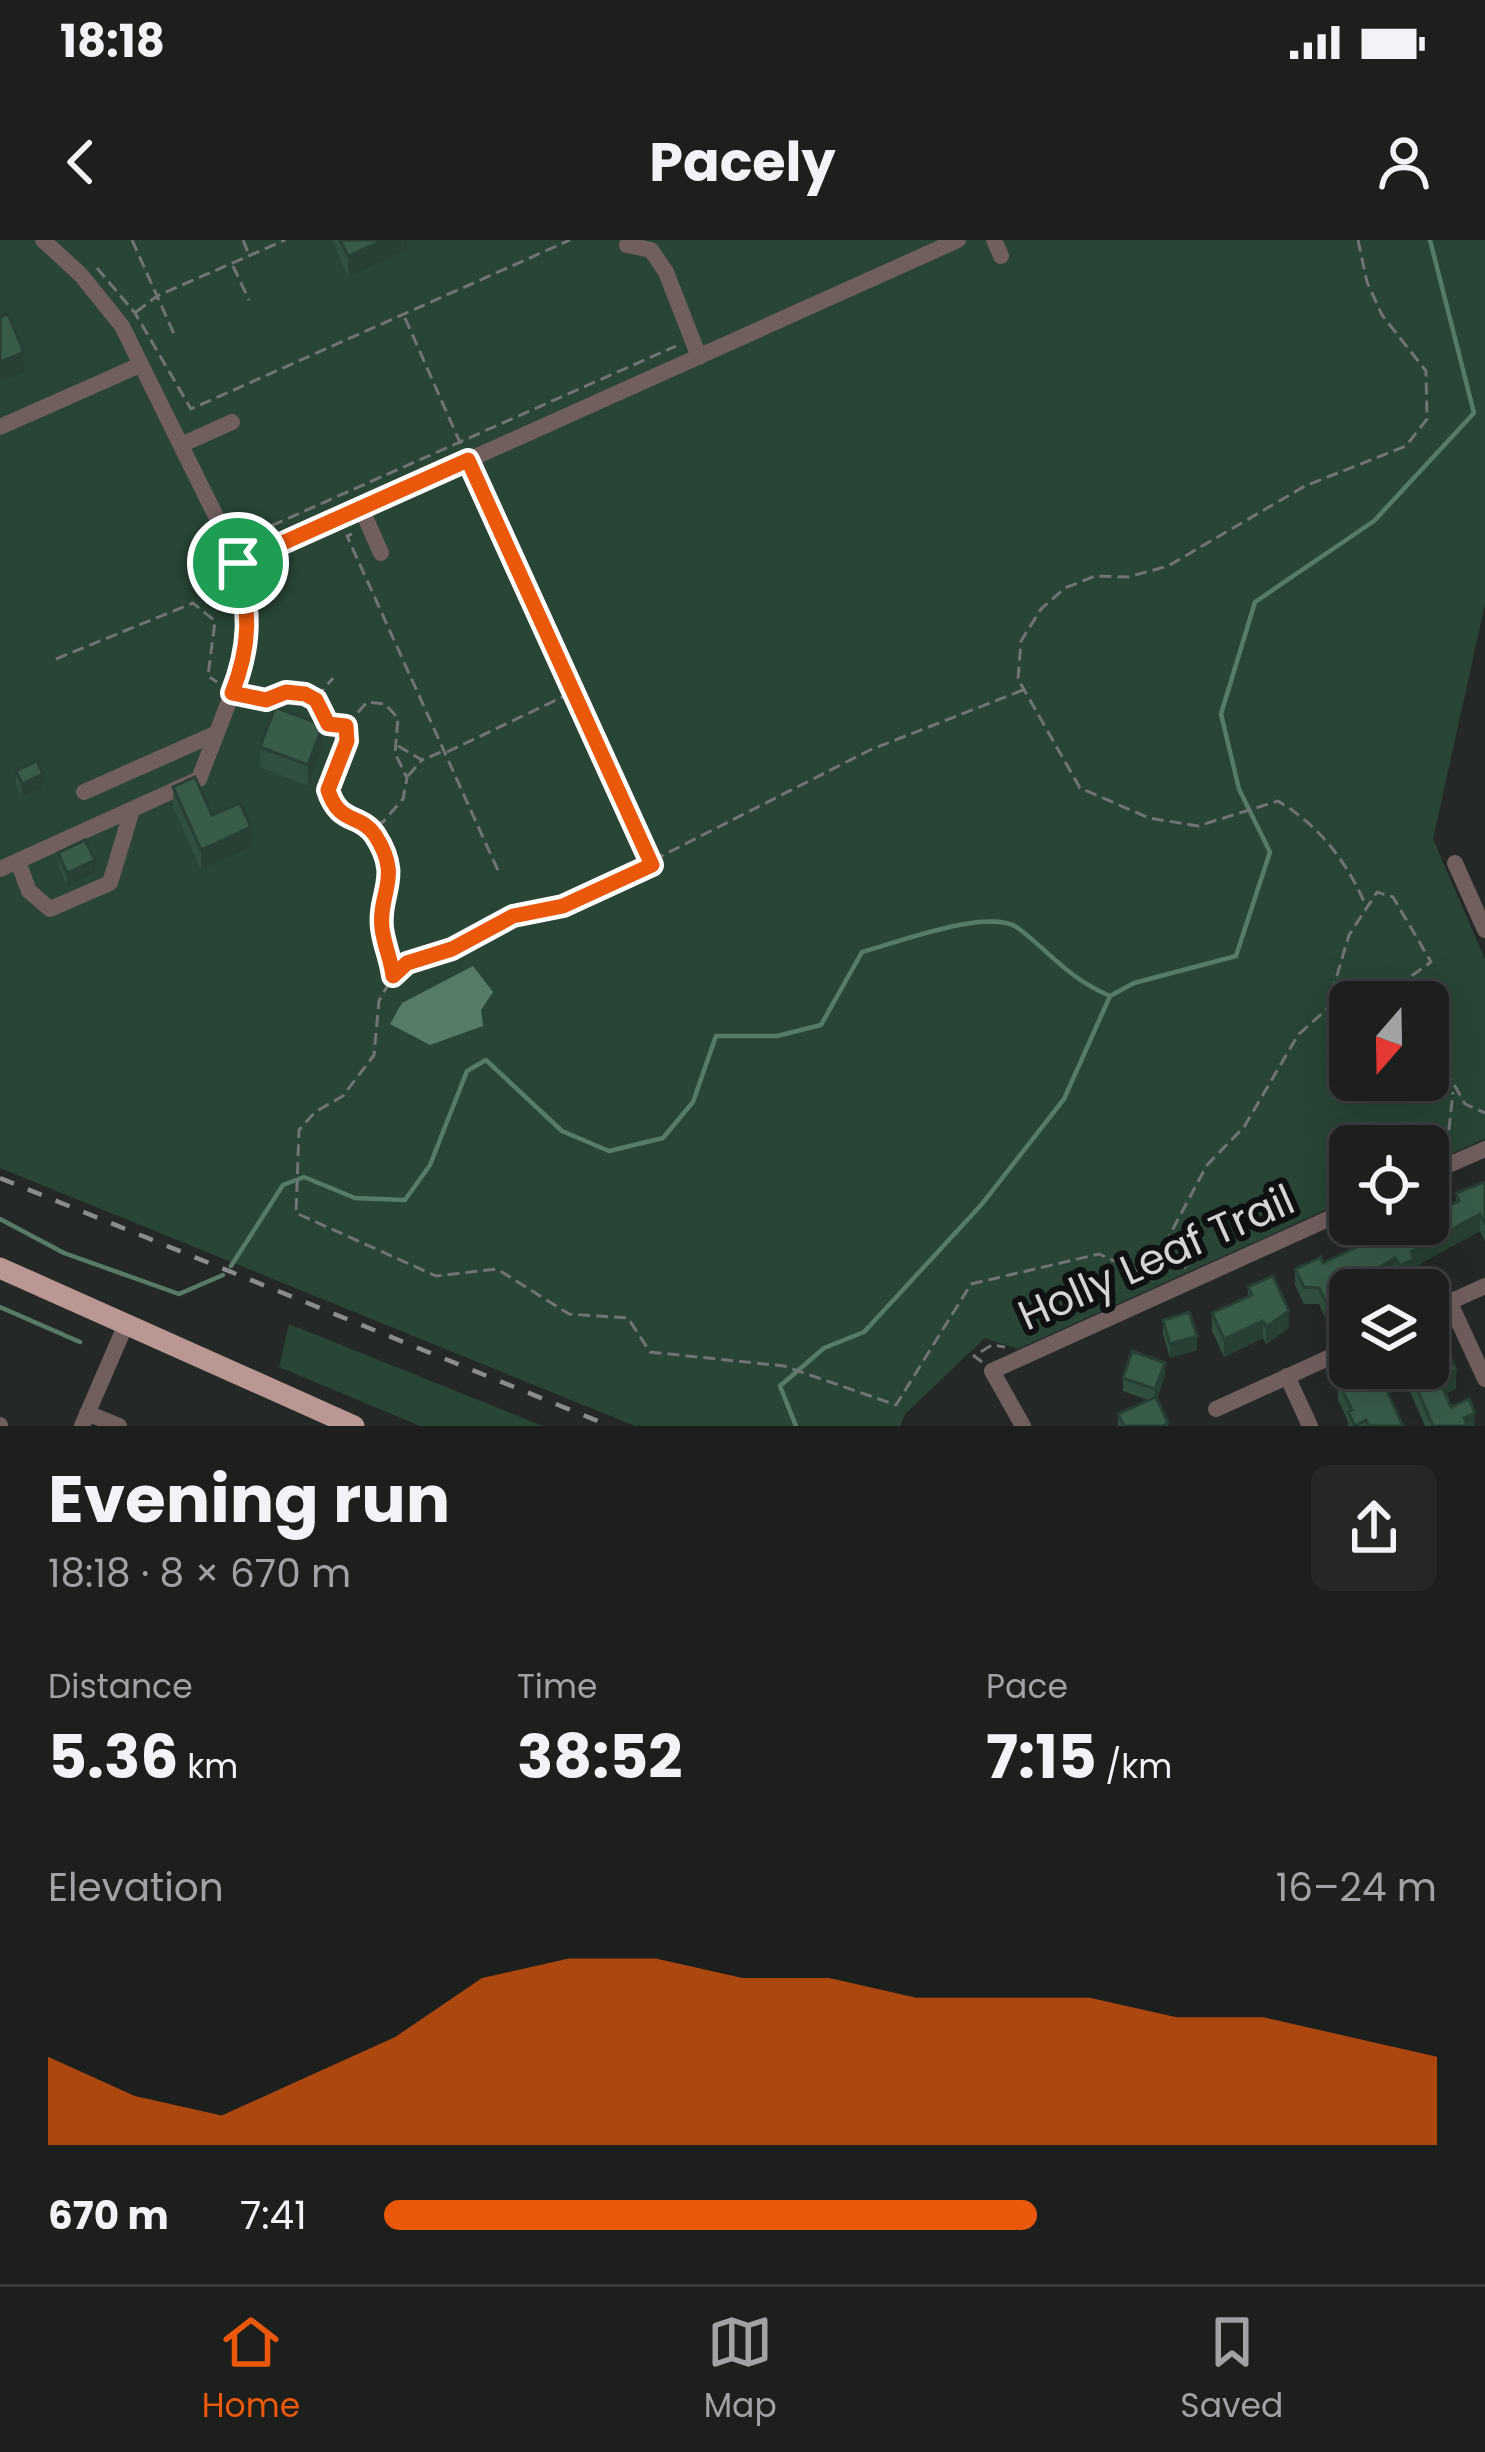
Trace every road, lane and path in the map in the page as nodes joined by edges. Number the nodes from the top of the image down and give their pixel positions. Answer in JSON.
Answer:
{"nodes":[{"id":1,"x":43,"y":240,"type":"edge"},
{"id":2,"x":132,"y":240,"type":"edge"},
{"id":3,"x":243,"y":240,"type":"edge"},
{"id":4,"x":285,"y":240,"type":"edge"},
{"id":5,"x":570,"y":240,"type":"edge"},
{"id":6,"x":958,"y":240,"type":"edge"},
{"id":7,"x":1358,"y":240,"type":"edge"},
{"id":8,"x":627,"y":245,"type":"dead end"},
{"id":9,"x":250,"y":255,"type":"junction"},
{"id":10,"x":232,"y":264,"type":"junction"},
{"id":11,"x":157,"y":296,"type":"junction"},
{"id":12,"x":249,"y":301,"type":"dead end"},
{"id":13,"x":405,"y":316,"type":"junction"},
{"id":14,"x":174,"y":334,"type":"dead end"},
{"id":15,"x":677,"y":345,"type":"dead end"},
{"id":16,"x":699,"y":357,"type":"junction"},
{"id":17,"x":140,"y":365,"type":"junction"},
{"id":18,"x":232,"y":422,"type":"dead end"},
{"id":19,"x":0,"y":427,"type":"edge"},
{"id":20,"x":459,"y":442,"type":"junction"},
{"id":21,"x":181,"y":445,"type":"junction"},
{"id":22,"x":468,"y":460,"type":"junction"},
{"id":23,"x":365,"y":517,"type":"junction"},
{"id":24,"x":255,"y":532,"type":"dead end"},
{"id":25,"x":381,"y":553,"type":"dead end"},
{"id":26,"x":238,"y":563,"type":"junction"},
{"id":27,"x":56,"y":659,"type":"dead end"},
{"id":28,"x":333,"y":678,"type":"dead end"},
{"id":29,"x":1023,"y":690,"type":"junction"},
{"id":30,"x":574,"y":692,"type":"junction"},
{"id":31,"x":232,"y":693,"type":"junction"},
{"id":32,"x":316,"y":700,"type":"junction"},
{"id":33,"x":346,"y":726,"type":"junction"},
{"id":34,"x":217,"y":733,"type":"junction"},
{"id":35,"x":397,"y":745,"type":"junction"},
{"id":36,"x":444,"y":751,"type":"junction"},
{"id":37,"x":422,"y":760,"type":"junction"},
{"id":38,"x":407,"y":778,"type":"junction"},
{"id":39,"x":84,"y":792,"type":"dead end"},
{"id":40,"x":132,"y":810,"type":"junction"},
{"id":41,"x":383,"y":821,"type":"junction"},
{"id":42,"x":367,"y":826,"type":"junction"},
{"id":43,"x":377,"y":838,"type":"junction"},
{"id":44,"x":1456,"y":863,"type":"dead end"},
{"id":45,"x":652,"y":865,"type":"junction"},
{"id":46,"x":9,"y":866,"type":"edge"},
{"id":47,"x":500,"y":875,"type":"dead end"},
{"id":48,"x":1367,"y":908,"type":"junction"},
{"id":49,"x":1485,"y":930,"type":"edge"},
{"id":50,"x":391,"y":957,"type":"junction"},
{"id":51,"x":407,"y":963,"type":"junction"},
{"id":52,"x":393,"y":976,"type":"junction"},
{"id":53,"x":1404,"y":981,"type":"edge"},
{"id":54,"x":1449,"y":1078,"type":"edge"},
{"id":55,"x":1453,"y":1089,"type":"junction"},
{"id":56,"x":1485,"y":1113,"type":"edge"},
{"id":57,"x":1449,"y":1130,"type":"edge"},
{"id":58,"x":1485,"y":1148,"type":"edge"},
{"id":59,"x":1449,"y":1164,"type":"edge"},
{"id":60,"x":1329,"y":1219,"type":"edge"},
{"id":61,"x":1162,"y":1252,"type":"junction"},
{"id":62,"x":0,"y":1268,"type":"edge"},
{"id":63,"x":1188,"y":1269,"type":"dead end"},
{"id":64,"x":1135,"y":1270,"type":"junction"},
{"id":65,"x":1485,"y":1286,"type":"edge"},
{"id":66,"x":1126,"y":1297,"type":"dead end"},
{"id":67,"x":1450,"y":1303,"type":"joint"},
{"id":68,"x":126,"y":1324,"type":"junction"},
{"id":69,"x":1329,"y":1357,"type":"edge"},
{"id":70,"x":1288,"y":1376,"type":"junction"},
{"id":71,"x":1485,"y":1379,"type":"edge"},
{"id":72,"x":1216,"y":1408,"type":"dead end"},
{"id":73,"x":84,"y":1419,"type":"edge"},
{"id":74,"x":119,"y":1426,"type":"edge"},
{"id":75,"x":354,"y":1426,"type":"edge"},
{"id":76,"x":1023,"y":1426,"type":"edge"},
{"id":77,"x":1310,"y":1426,"type":"edge"}],
"edges":[{"from":1,"to":17,"type":"street"},
{"from":2,"to":11,"type":"path"},
{"from":3,"to":9,"type":"path"},
{"from":4,"to":9,"type":"path"},
{"from":5,"to":13,"type":"path"},
{"from":6,"to":16,"type":"street"},
{"from":7,"to":29,"type":"path"},
{"from":8,"to":16,"type":"street"},
{"from":9,"to":10,"type":"path"},
{"from":10,"to":11,"type":"path"},
{"from":10,"to":12,"type":"path"},
{"from":11,"to":13,"type":"path"},
{"from":11,"to":14,"type":"path"},
{"from":13,"to":20,"type":"path"},
{"from":15,"to":20,"type":"path"},
{"from":16,"to":22,"type":"street"},
{"from":17,"to":19,"type":"street"},
{"from":17,"to":21,"type":"street"},
{"from":18,"to":21,"type":"street"},
{"from":20,"to":22,"type":"path"},
{"from":20,"to":24,"type":"path"},
{"from":21,"to":26,"type":"street"},
{"from":22,"to":23,"type":"street"},
{"from":22,"to":30,"type":"path"},
{"from":23,"to":25,"type":"street"},
{"from":23,"to":26,"type":"street"},
{"from":23,"to":36,"type":"path"},
{"from":26,"to":31,"type":"street"},
{"from":27,"to":31,"type":"path"},
{"from":28,"to":32,"type":"path"},
{"from":29,"to":45,"type":"path"},
{"from":29,"to":48,"type":"path"},
{"from":30,"to":36,"type":"path"},
{"from":30,"to":45,"type":"path"},
{"from":31,"to":32,"type":"path"},
{"from":31,"to":34,"type":"street"},
{"from":32,"to":33,"type":"path"},
{"from":33,"to":35,"type":"path"},
{"from":33,"to":42,"type":"path"},
{"from":34,"to":39,"type":"street"},
{"from":34,"to":40,"type":"street"},
{"from":35,"to":37,"type":"path"},
{"from":35,"to":38,"type":"path"},
{"from":36,"to":37,"type":"path"},
{"from":36,"to":47,"type":"path"},
{"from":37,"to":38,"type":"path"},
{"from":38,"to":41,"type":"path"},
{"from":40,"to":46,"type":"street"},
{"from":40,"to":46,"type":"street"},
{"from":41,"to":42,"type":"path"},
{"from":41,"to":43,"type":"path"},
{"from":42,"to":43,"type":"path"},
{"from":43,"to":50,"type":"path"},
{"from":44,"to":49,"type":"street"},
{"from":45,"to":51,"type":"path"},
{"from":48,"to":53,"type":"path"},
{"from":48,"to":61,"type":"path"},
{"from":50,"to":51,"type":"path"},
{"from":50,"to":52,"type":"path"},
{"from":51,"to":52,"type":"path"},
{"from":52,"to":64,"type":"path"},
{"from":54,"to":55,"type":"path"},
{"from":55,"to":56,"type":"path"},
{"from":55,"to":57,"type":"path"},
{"from":58,"to":59,"type":"street"},
{"from":60,"to":76,"type":"street","name":"Holly Leaf Trail"},
{"from":61,"to":63,"type":"path"},
{"from":61,"to":64,"type":"path"},
{"from":62,"to":68,"type":"main road"},
{"from":64,"to":66,"type":"path"},
{"from":65,"to":67,"type":"street"},
{"from":67,"to":71,"type":"street"},
{"from":68,"to":73,"type":"street"},
{"from":68,"to":75,"type":"main road"},
{"from":69,"to":70,"type":"street"},
{"from":70,"to":72,"type":"street"},
{"from":70,"to":77,"type":"street"},
{"from":73,"to":74,"type":"street"}]}
